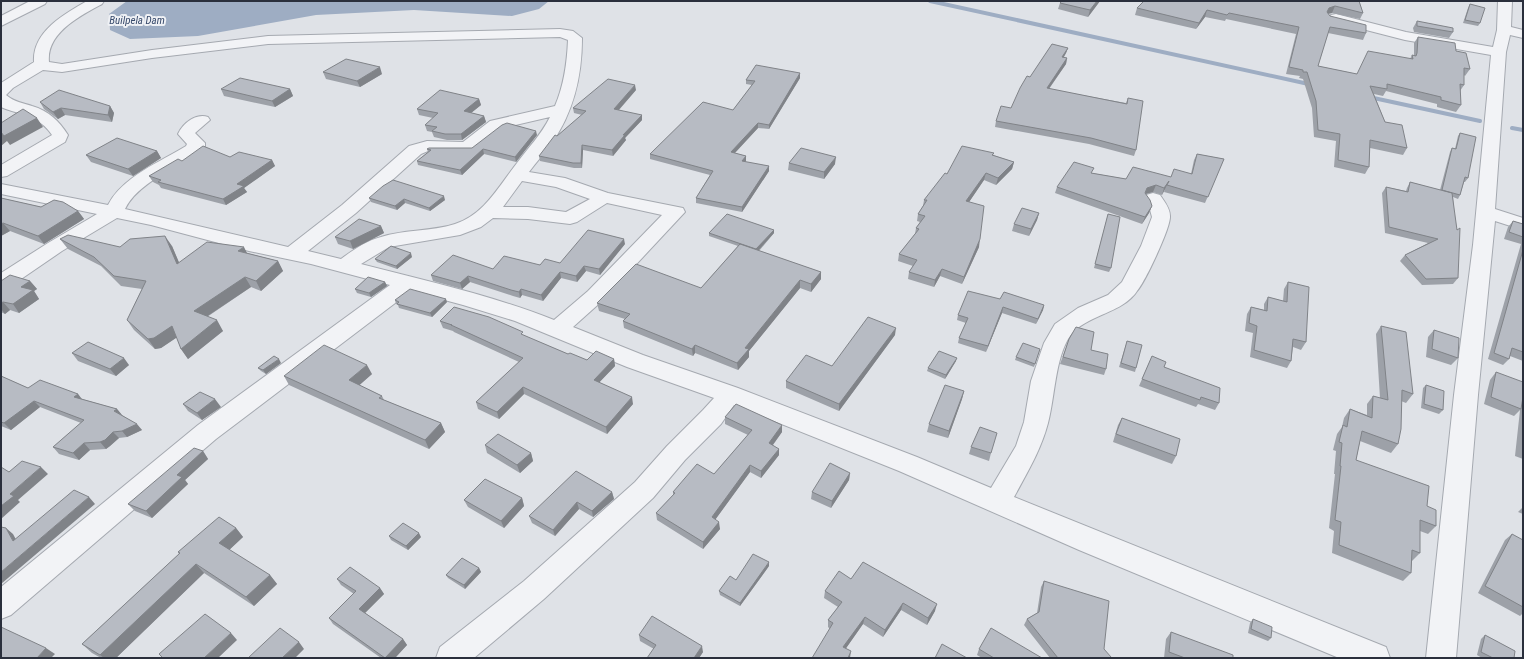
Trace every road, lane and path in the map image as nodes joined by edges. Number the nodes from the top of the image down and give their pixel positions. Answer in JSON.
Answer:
{"nodes":[{"id":1,"x":40,"y":1,"type":"edge"},
{"id":2,"x":97,"y":1,"type":"edge"},
{"id":3,"x":1505,"y":1,"type":"edge"},
{"id":4,"x":1332,"y":18,"type":"edge"},
{"id":5,"x":1,"y":22,"type":"edge"},
{"id":6,"x":1504,"y":30,"type":"junction"},
{"id":7,"x":1523,"y":34,"type":"edge"},
{"id":8,"x":1499,"y":52,"type":"junction"},
{"id":9,"x":42,"y":64,"type":"junction"},
{"id":10,"x":1,"y":92,"type":"edge"},
{"id":11,"x":1,"y":99,"type":"edge"},
{"id":12,"x":561,"y":110,"type":"junction"},
{"id":13,"x":202,"y":120,"type":"dead end"},
{"id":14,"x":517,"y":175,"type":"junction"},
{"id":15,"x":3,"y":186,"type":"edge"},
{"id":16,"x":603,"y":198,"type":"junction"},
{"id":17,"x":1153,"y":199,"type":"dead end"},
{"id":18,"x":488,"y":212,"type":"junction"},
{"id":19,"x":1486,"y":212,"type":"junction"},
{"id":20,"x":113,"y":213,"type":"junction"},
{"id":21,"x":1523,"y":224,"type":"edge"},
{"id":22,"x":291,"y":254,"type":"junction"},
{"id":23,"x":344,"y":267,"type":"junction"},
{"id":24,"x":1,"y":283,"type":"edge"},
{"id":25,"x":406,"y":283,"type":"junction"},
{"id":26,"x":557,"y":329,"type":"junction"},
{"id":27,"x":730,"y":394,"type":"junction"},
{"id":28,"x":997,"y":502,"type":"junction"},
{"id":29,"x":1,"y":605,"type":"edge"},
{"id":30,"x":451,"y":658,"type":"edge"},
{"id":31,"x":1375,"y":658,"type":"edge"},
{"id":32,"x":1441,"y":658,"type":"edge"}],
"edges":[{"from":1,"to":5,"type":"street"},
{"from":2,"to":9,"type":"street"},
{"from":3,"to":6,"type":"street"},
{"from":4,"to":8,"type":"street"},
{"from":6,"to":7,"type":"street"},
{"from":6,"to":8,"type":"street"},
{"from":8,"to":19,"type":"street"},
{"from":9,"to":10,"type":"street"},
{"from":9,"to":12,"type":"street"},
{"from":11,"to":15,"type":"street"},
{"from":12,"to":14,"type":"street"},
{"from":12,"to":22,"type":"street"},
{"from":13,"to":20,"type":"street"},
{"from":14,"to":16,"type":"street"},
{"from":14,"to":18,"type":"street"},
{"from":15,"to":20,"type":"street"},
{"from":16,"to":18,"type":"street"},
{"from":16,"to":26,"type":"street"},
{"from":17,"to":28,"type":"street"},
{"from":18,"to":23,"type":"street"},
{"from":19,"to":21,"type":"street"},
{"from":19,"to":32,"type":"street"},
{"from":20,"to":22,"type":"street"},
{"from":20,"to":24,"type":"street"},
{"from":22,"to":23,"type":"street"},
{"from":23,"to":25,"type":"street"},
{"from":25,"to":26,"type":"street"},
{"from":25,"to":29,"type":"street"},
{"from":26,"to":27,"type":"street"},
{"from":27,"to":28,"type":"street"},
{"from":27,"to":30,"type":"street"},
{"from":28,"to":31,"type":"street"}]}
